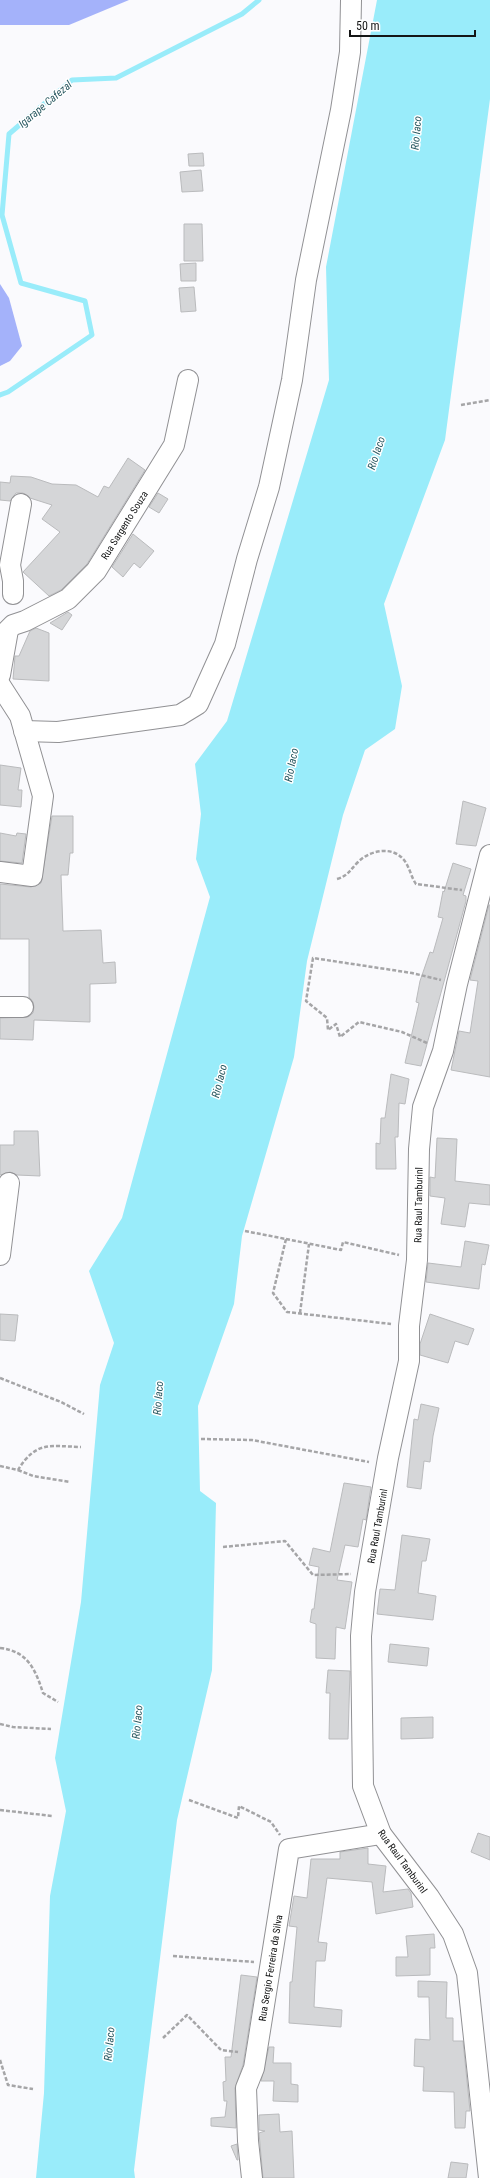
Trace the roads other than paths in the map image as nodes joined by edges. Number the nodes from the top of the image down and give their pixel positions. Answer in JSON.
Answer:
{"nodes":[{"id":1,"x":351,"y":0,"type":"edge"},
{"id":2,"x":188,"y":380,"type":"dead end"},
{"id":3,"x":21,"y":504,"type":"dead end"},
{"id":4,"x":7,"y":590,"type":"edge"},
{"id":5,"x":42,"y":613,"type":"junction"},
{"id":6,"x":0,"y":675,"type":"edge"},
{"id":7,"x":0,"y":685,"type":"edge"},
{"id":8,"x":24,"y":731,"type":"junction"},
{"id":9,"x":490,"y":855,"type":"edge"},
{"id":10,"x":0,"y":872,"type":"edge"},
{"id":11,"x":0,"y":1007,"type":"edge"},
{"id":12,"x":23,"y":1007,"type":"dead end"},
{"id":13,"x":10,"y":1183,"type":"dead end"},
{"id":14,"x":0,"y":1255,"type":"edge"},
{"id":15,"x":381,"y":1834,"type":"junction"},
{"id":16,"x":252,"y":2178,"type":"edge"},
{"id":17,"x":489,"y":2178,"type":"edge"}],
"edges":[{"from":1,"to":8,"type":"street"},
{"from":2,"to":5,"type":"street","name":"Rua Sargento Souza"},
{"from":3,"to":4,"type":"street"},
{"from":4,"to":5,"type":"street"},
{"from":5,"to":6,"type":"street","name":"Rua Sargento Souza"},
{"from":7,"to":8,"type":"street"},
{"from":8,"to":10,"type":"street"},
{"from":9,"to":15,"type":"street","name":"Rua Raul Tamburinl"},
{"from":11,"to":12,"type":"street"},
{"from":13,"to":14,"type":"street"},
{"from":15,"to":16,"type":"street","name":"Rua Sergio Ferreira da Silva"},
{"from":15,"to":17,"type":"street","name":"Rua Raul Tamburinl"}]}
